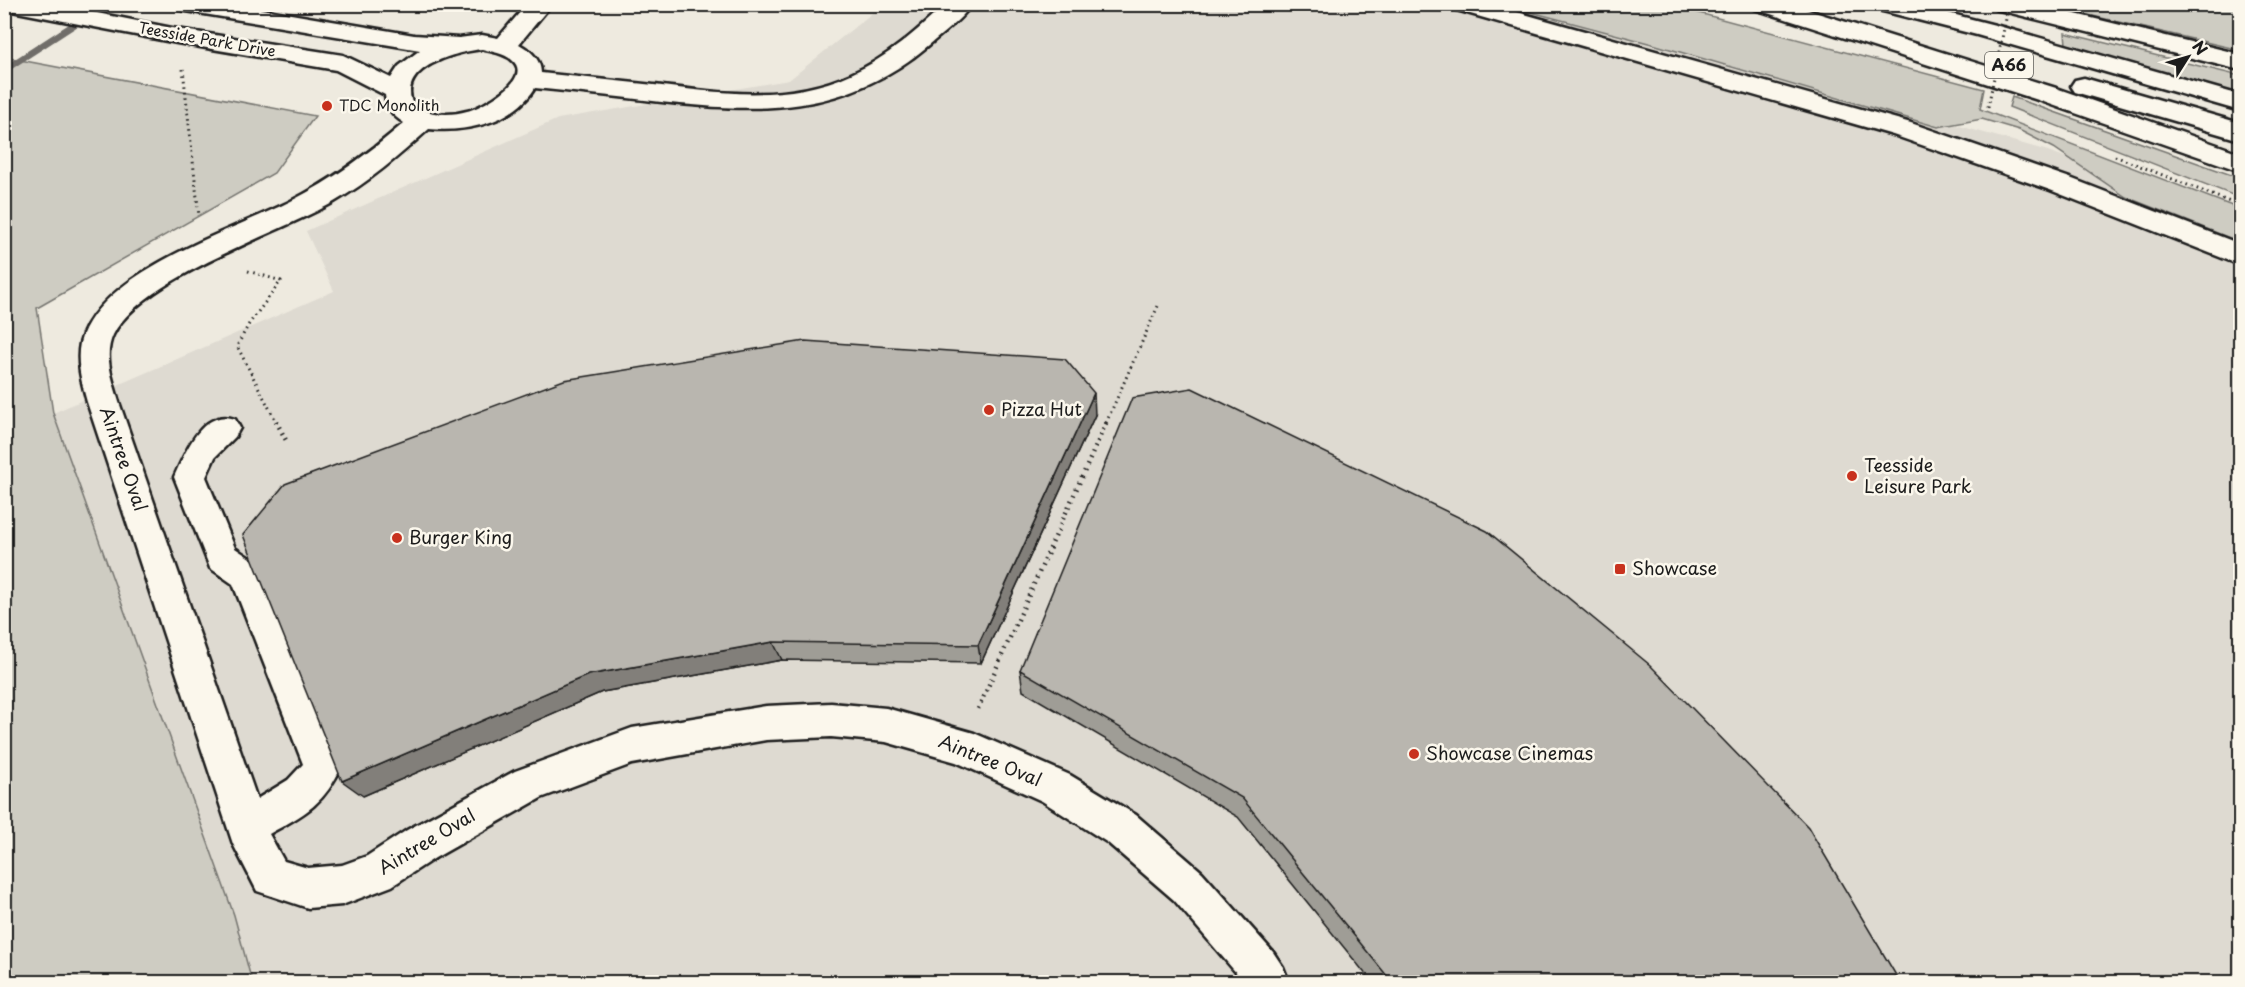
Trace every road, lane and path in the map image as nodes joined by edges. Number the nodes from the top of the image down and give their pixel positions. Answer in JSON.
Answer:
{"nodes":[{"id":1,"x":12,"y":4,"type":"edge"},
{"id":2,"x":540,"y":4,"type":"edge"},
{"id":3,"x":960,"y":4,"type":"edge"},
{"id":4,"x":1461,"y":4,"type":"edge"},
{"id":5,"x":1763,"y":4,"type":"edge"},
{"id":6,"x":1776,"y":4,"type":"edge"},
{"id":7,"x":1882,"y":4,"type":"edge"},
{"id":8,"x":2003,"y":4,"type":"edge"},
{"id":9,"x":2008,"y":4,"type":"edge"},
{"id":10,"x":198,"y":7,"type":"edge"},
{"id":11,"x":183,"y":37,"type":"junction"},
{"id":12,"x":459,"y":45,"type":"junction"},
{"id":13,"x":504,"y":45,"type":"junction"},
{"id":14,"x":2241,"y":62,"type":"edge"},
{"id":15,"x":529,"y":79,"type":"junction"},
{"id":16,"x":396,"y":90,"type":"junction"},
{"id":17,"x":2241,"y":103,"type":"edge"},
{"id":18,"x":1988,"y":106,"type":"dead end"},
{"id":19,"x":423,"y":120,"type":"junction"},
{"id":20,"x":2241,"y":132,"type":"edge"},
{"id":21,"x":2241,"y":162,"type":"edge"},
{"id":22,"x":207,"y":251,"type":"junction"},
{"id":23,"x":2241,"y":255,"type":"edge"},
{"id":24,"x":1158,"y":306,"type":"dead end"},
{"id":25,"x":224,"y":428,"type":"dead end"},
{"id":26,"x":288,"y":444,"type":"dead end"},
{"id":27,"x":961,"y":746,"type":"junction"},
{"id":28,"x":250,"y":834,"type":"junction"},
{"id":29,"x":1268,"y":982,"type":"edge"}],
"edges":[{"from":1,"to":11,"type":"main road","name":"Teesside Park Drive"},
{"from":2,"to":13,"type":"main road"},
{"from":3,"to":15,"type":"main road"},
{"from":4,"to":23,"type":"main road"},
{"from":5,"to":21,"type":"main road","number":"A66"},
{"from":6,"to":20,"type":"main road","number":"A66"},
{"from":7,"to":17,"type":"main road","number":"A66"},
{"from":8,"to":14,"type":"main road"},
{"from":9,"to":18,"type":"path","bridge":true},
{"from":10,"to":12,"type":"main road","name":"Teesside Park Drive"},
{"from":11,"to":16,"type":"main road","name":"Teesside Park Drive"},
{"from":11,"to":22,"type":"path"},
{"from":12,"to":13,"type":"main road"},
{"from":12,"to":16,"type":"main road"},
{"from":13,"to":15,"type":"main road"},
{"from":15,"to":19,"type":"main road"},
{"from":16,"to":19,"type":"main road"},
{"from":19,"to":22,"type":"main road","name":"Aintree Oval"},
{"from":22,"to":26,"type":"path"},
{"from":22,"to":28,"type":"main road","name":"Aintree Oval"},
{"from":24,"to":27,"type":"path"},
{"from":25,"to":28,"type":"main road"},
{"from":27,"to":28,"type":"main road","name":"Aintree Oval"},
{"from":27,"to":29,"type":"main road","name":"Aintree Oval"}]}
